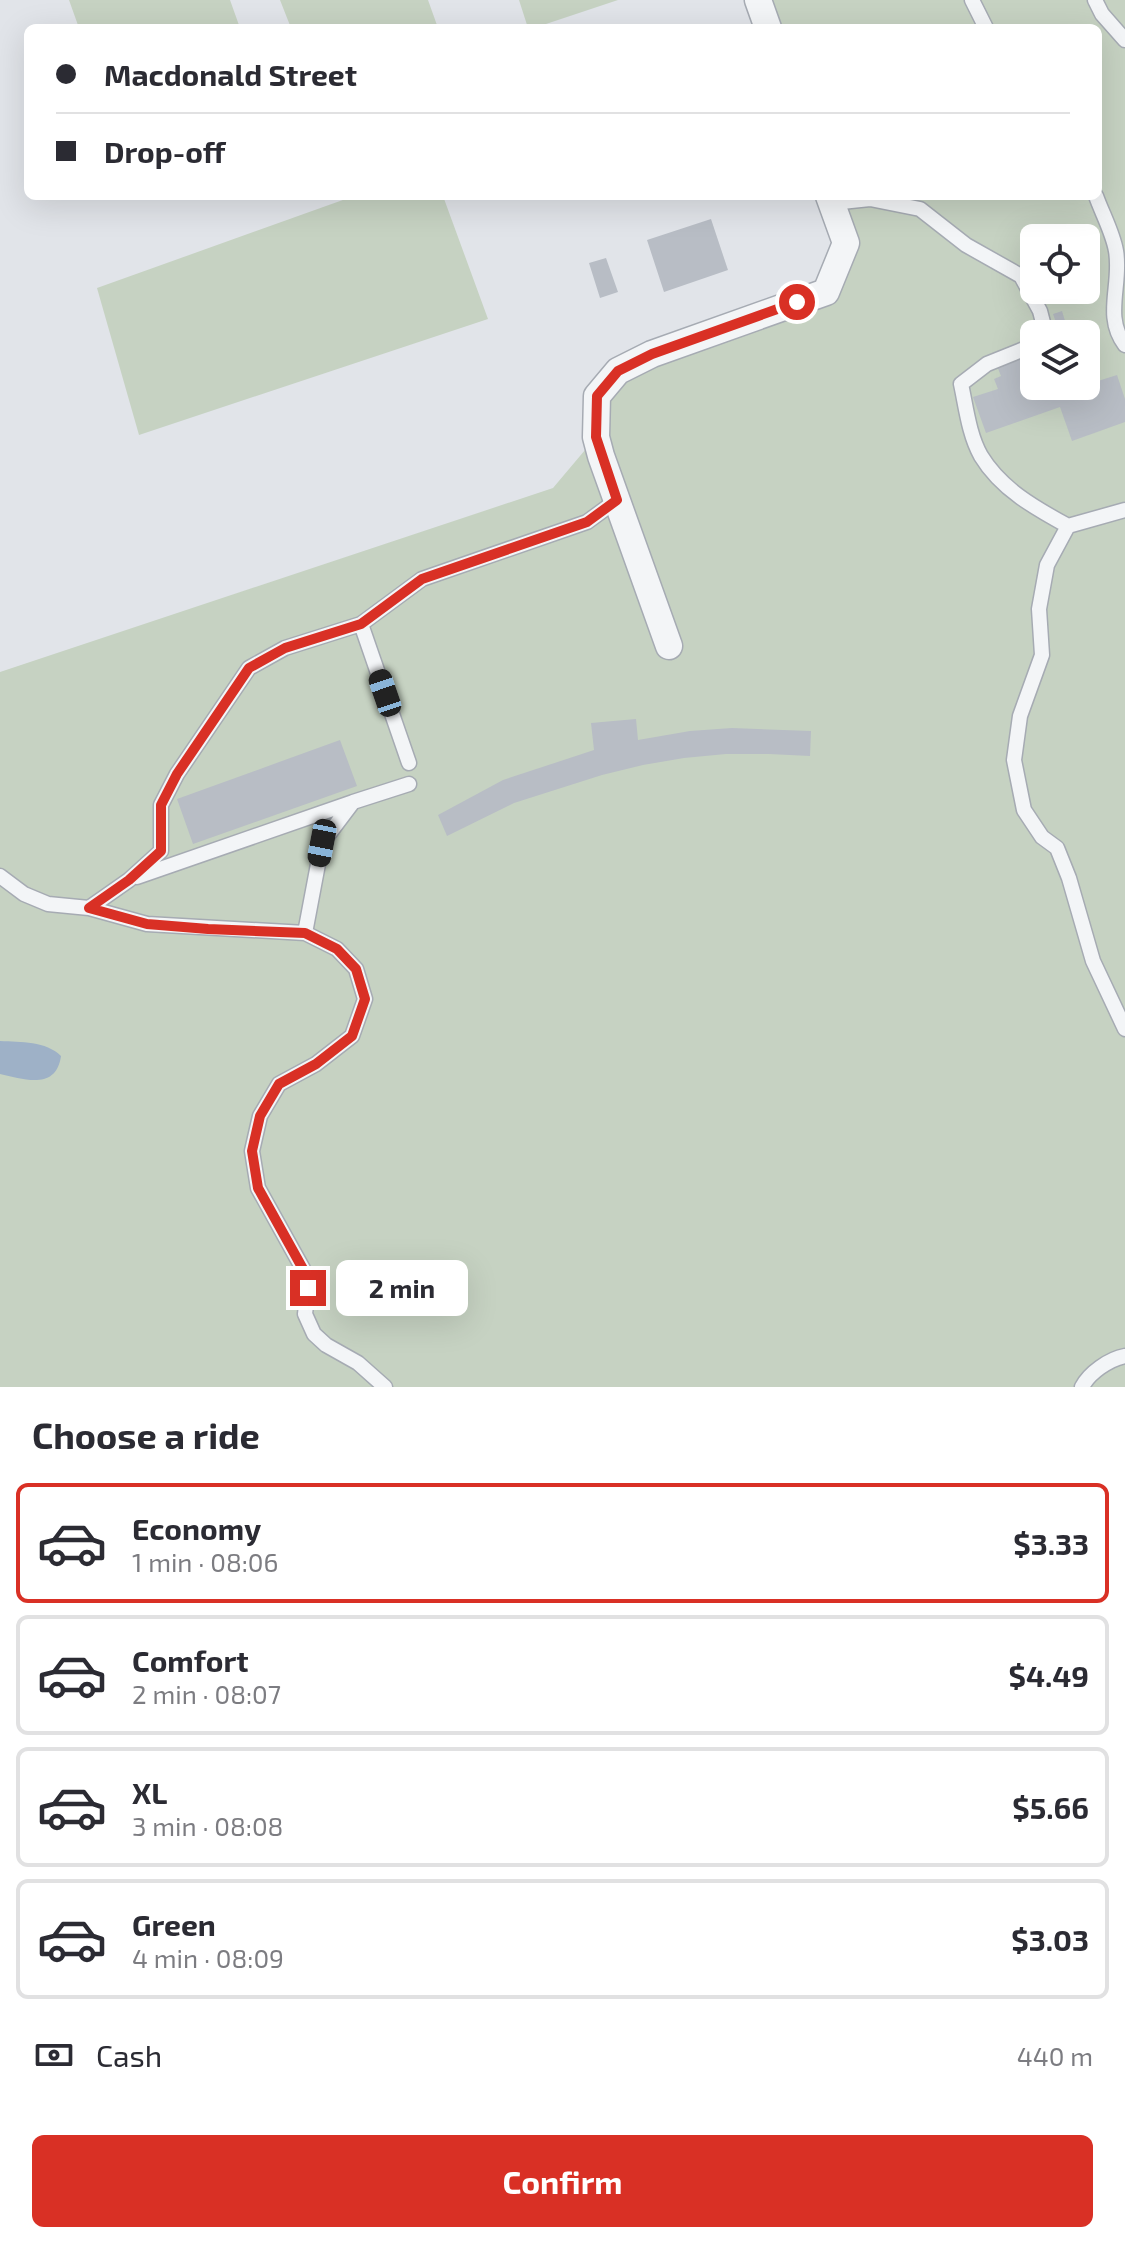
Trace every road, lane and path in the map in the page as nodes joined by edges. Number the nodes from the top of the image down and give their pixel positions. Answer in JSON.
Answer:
{"nodes":[{"id":1,"x":758,"y":0,"type":"edge"},
{"id":2,"x":972,"y":0,"type":"edge"},
{"id":3,"x":1095,"y":0,"type":"edge"},
{"id":4,"x":767,"y":24,"type":"edge"},
{"id":5,"x":984,"y":24,"type":"edge"},
{"id":6,"x":1125,"y":40,"type":"edge"},
{"id":7,"x":830,"y":200,"type":"edge"},
{"id":8,"x":875,"y":200,"type":"edge"},
{"id":9,"x":1097,"y":200,"type":"edge"},
{"id":10,"x":1042,"y":320,"type":"edge"},
{"id":11,"x":1125,"y":345,"type":"edge"},
{"id":12,"x":1020,"y":351,"type":"edge"},
{"id":13,"x":617,"y":500,"type":"junction"},
{"id":14,"x":1125,"y":510,"type":"edge"},
{"id":15,"x":1068,"y":526,"type":"junction"},
{"id":16,"x":361,"y":624,"type":"junction"},
{"id":17,"x":669,"y":646,"type":"dead end"},
{"id":18,"x":409,"y":763,"type":"dead end"},
{"id":19,"x":409,"y":784,"type":"dead end"},
{"id":20,"x":353,"y":802,"type":"junction"},
{"id":21,"x":0,"y":876,"type":"edge"},
{"id":22,"x":129,"y":880,"type":"junction"},
{"id":23,"x":89,"y":908,"type":"junction"},
{"id":24,"x":305,"y":933,"type":"junction"},
{"id":25,"x":1125,"y":1029,"type":"edge"},
{"id":26,"x":1125,"y":1356,"type":"edge"},
{"id":27,"x":385,"y":1387,"type":"edge"},
{"id":28,"x":1082,"y":1387,"type":"edge"}],
"edges":[{"from":1,"to":4,"type":"street"},
{"from":2,"to":5,"type":"lane"},
{"from":3,"to":6,"type":"lane"},
{"from":7,"to":13,"type":"street"},
{"from":8,"to":10,"type":"lane"},
{"from":9,"to":11,"type":"lane"},
{"from":12,"to":15,"type":"lane"},
{"from":13,"to":16,"type":"lane"},
{"from":13,"to":17,"type":"street"},
{"from":14,"to":15,"type":"lane"},
{"from":15,"to":25,"type":"lane"},
{"from":16,"to":18,"type":"lane"},
{"from":16,"to":22,"type":"lane"},
{"from":19,"to":20,"type":"lane"},
{"from":20,"to":22,"type":"lane"},
{"from":20,"to":24,"type":"lane"},
{"from":21,"to":23,"type":"lane"},
{"from":22,"to":23,"type":"lane"},
{"from":23,"to":24,"type":"lane"},
{"from":24,"to":27,"type":"lane"},
{"from":26,"to":28,"type":"lane"}]}
